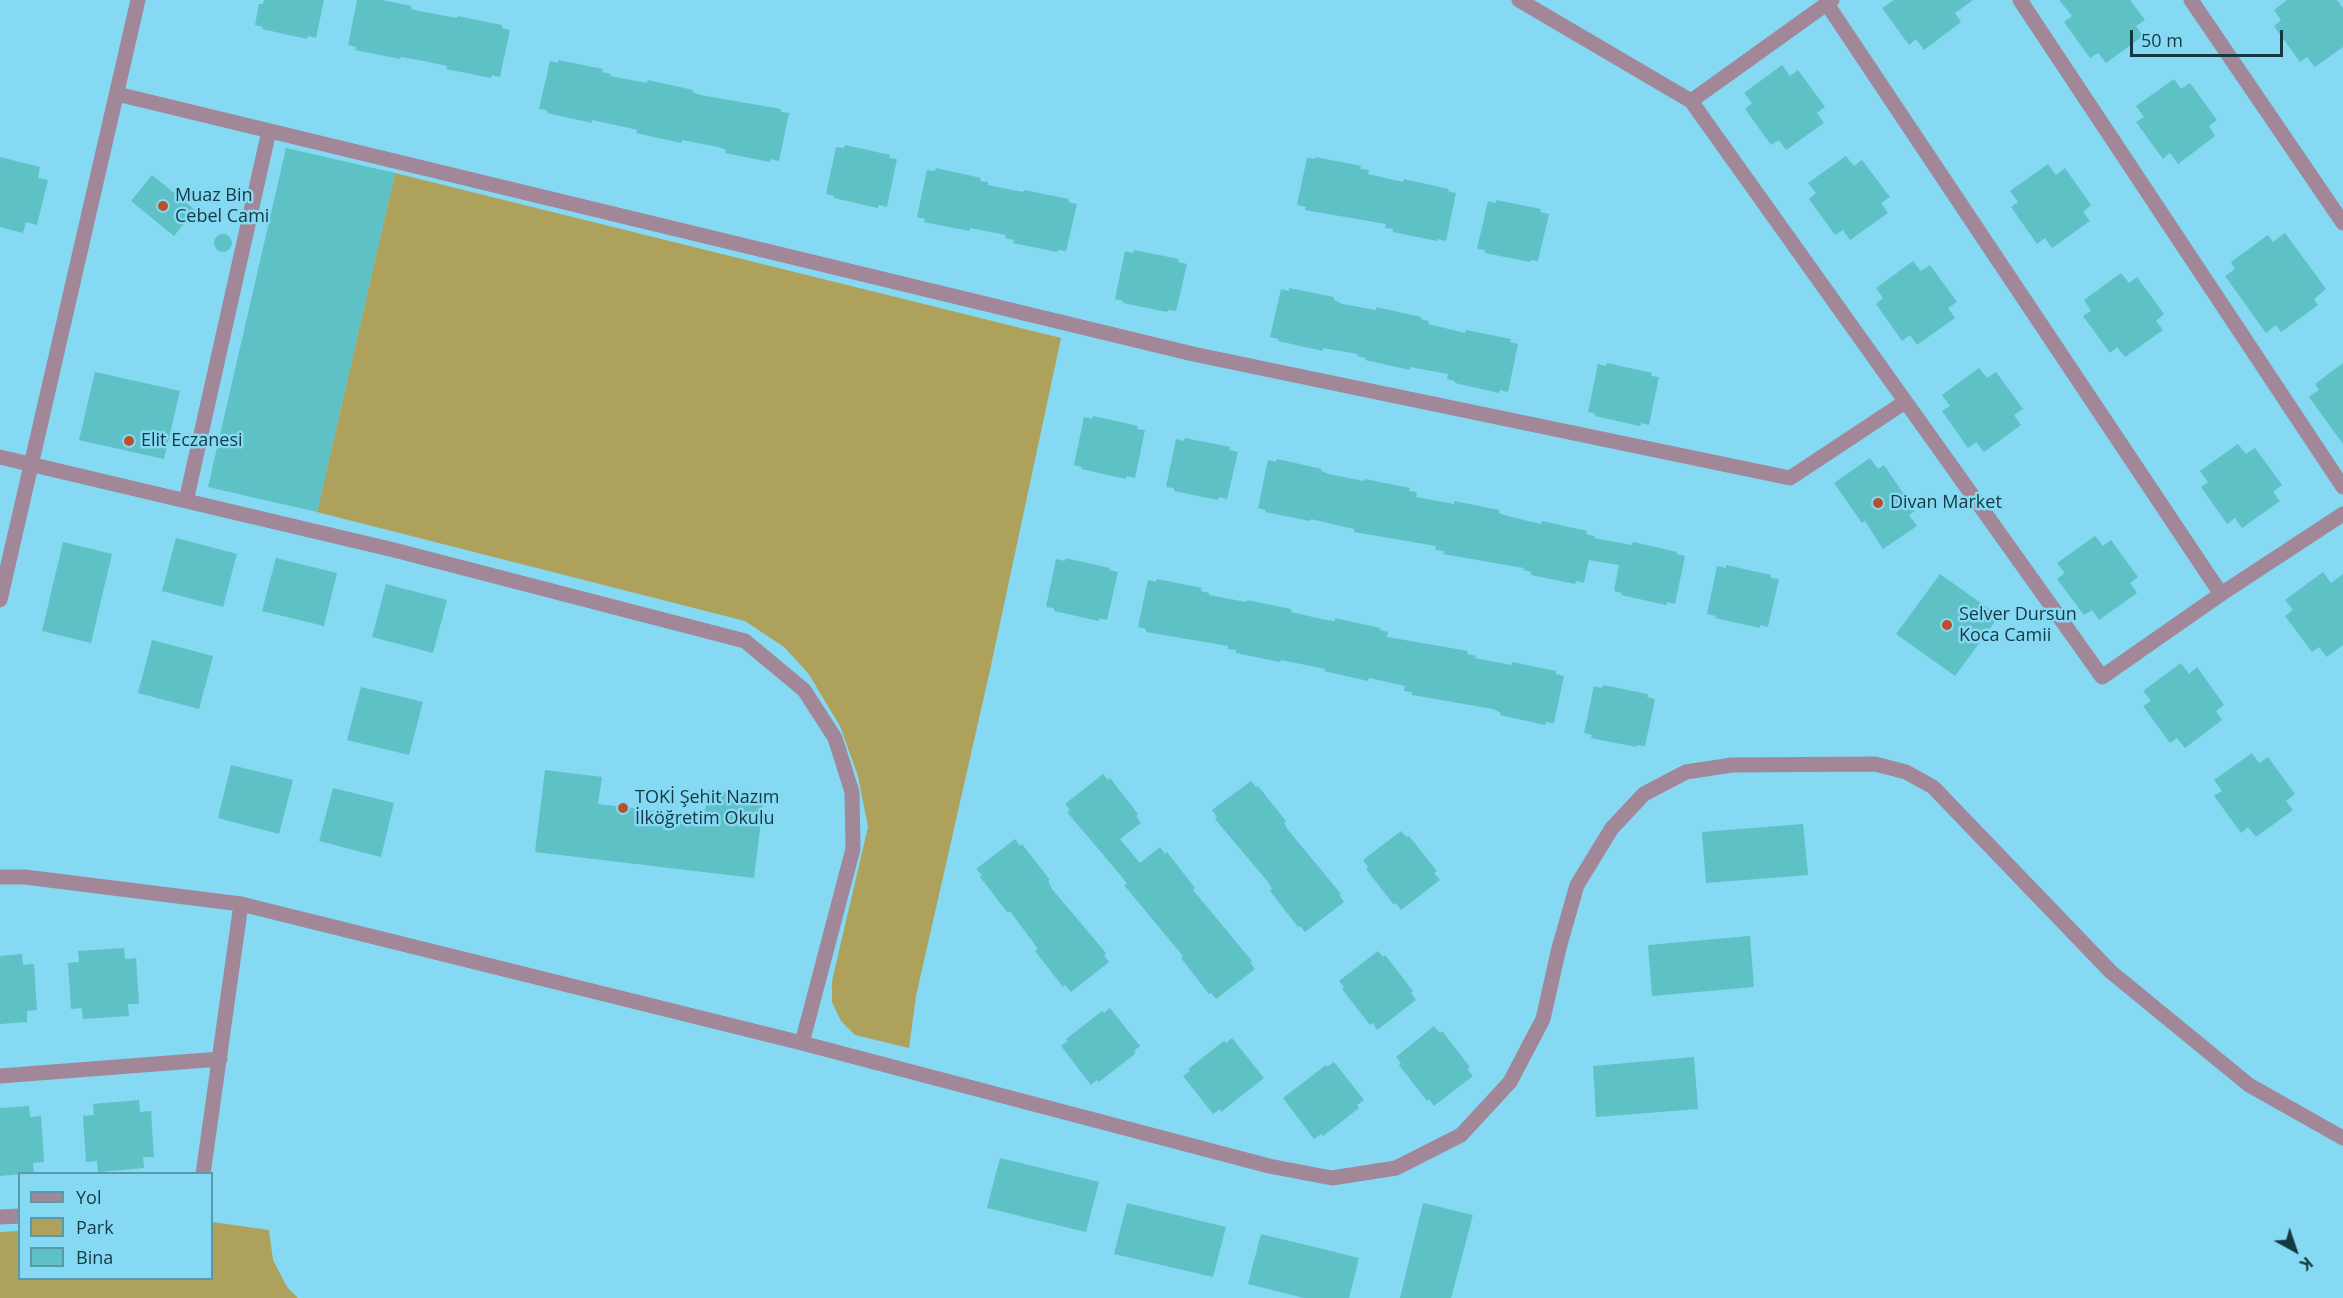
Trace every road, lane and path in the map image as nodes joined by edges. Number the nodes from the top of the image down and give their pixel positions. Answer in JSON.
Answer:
{"nodes":[{"id":1,"x":138,"y":0,"type":"edge"},
{"id":2,"x":1519,"y":0,"type":"edge"},
{"id":3,"x":2020,"y":0,"type":"edge"},
{"id":4,"x":2191,"y":0,"type":"edge"},
{"id":5,"x":1829,"y":2,"type":"edge"},
{"id":6,"x":117,"y":94,"type":"junction"},
{"id":7,"x":1691,"y":101,"type":"junction"},
{"id":8,"x":269,"y":131,"type":"junction"},
{"id":9,"x":2343,"y":223,"type":"edge"},
{"id":10,"x":1905,"y":402,"type":"junction"},
{"id":11,"x":0,"y":457,"type":"edge"},
{"id":12,"x":32,"y":464,"type":"junction"},
{"id":13,"x":2343,"y":487,"type":"edge"},
{"id":14,"x":186,"y":501,"type":"junction"},
{"id":15,"x":2343,"y":514,"type":"edge"},
{"id":16,"x":2221,"y":594,"type":"junction"},
{"id":17,"x":0,"y":600,"type":"edge"},
{"id":18,"x":0,"y":877,"type":"edge"},
{"id":19,"x":241,"y":904,"type":"junction"},
{"id":20,"x":802,"y":1043,"type":"junction"},
{"id":21,"x":220,"y":1059,"type":"junction"},
{"id":22,"x":0,"y":1076,"type":"edge"},
{"id":23,"x":2343,"y":1138,"type":"edge"},
{"id":24,"x":203,"y":1172,"type":"edge"},
{"id":25,"x":18,"y":1216,"type":"edge"},
{"id":26,"x":0,"y":1217,"type":"edge"}],
"edges":[{"from":1,"to":6,"type":"street"},
{"from":2,"to":7,"type":"street"},
{"from":3,"to":13,"type":"street"},
{"from":4,"to":9,"type":"street"},
{"from":5,"to":7,"type":"street"},
{"from":5,"to":16,"type":"street"},
{"from":6,"to":8,"type":"street"},
{"from":6,"to":12,"type":"street"},
{"from":7,"to":10,"type":"street"},
{"from":8,"to":10,"type":"street"},
{"from":8,"to":14,"type":"street"},
{"from":10,"to":16,"type":"street"},
{"from":11,"to":12,"type":"street"},
{"from":12,"to":14,"type":"street"},
{"from":12,"to":17,"type":"street"},
{"from":14,"to":20,"type":"street"},
{"from":15,"to":16,"type":"street"},
{"from":18,"to":19,"type":"street"},
{"from":19,"to":20,"type":"street"},
{"from":19,"to":21,"type":"street"},
{"from":20,"to":23,"type":"street"},
{"from":21,"to":22,"type":"street"},
{"from":21,"to":24,"type":"street"},
{"from":25,"to":26,"type":"street"}]}
